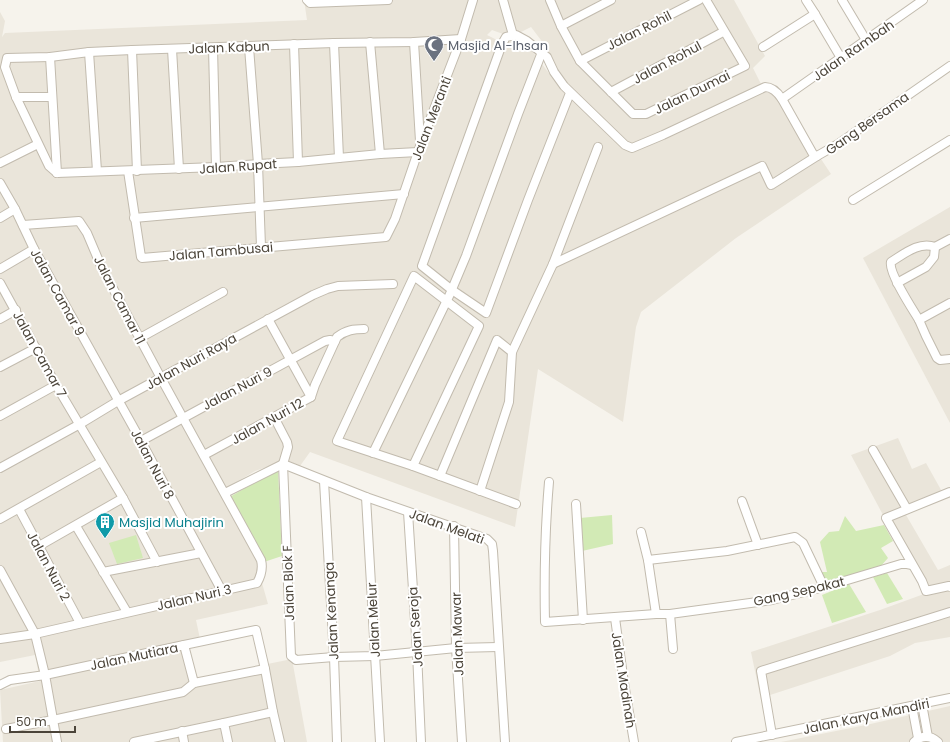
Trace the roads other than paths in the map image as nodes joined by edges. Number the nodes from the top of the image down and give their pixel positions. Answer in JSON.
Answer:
{"nodes":[{"id":1,"x":307,"y":0,"type":"edge"},
{"id":2,"x":388,"y":0,"type":"edge"},
{"id":3,"x":473,"y":0,"type":"edge"},
{"id":4,"x":503,"y":0,"type":"edge"},
{"id":5,"x":550,"y":0,"type":"edge"},
{"id":6,"x":611,"y":0,"type":"edge"},
{"id":7,"x":699,"y":0,"type":"edge"},
{"id":8,"x":706,"y":0,"type":"edge"},
{"id":9,"x":806,"y":0,"type":"edge"},
{"id":10,"x":842,"y":0,"type":"edge"},
{"id":11,"x":923,"y":0,"type":"edge"},
{"id":12,"x":346,"y":1,"type":"edge"},
{"id":13,"x":815,"y":14,"type":"junction"},
{"id":14,"x":561,"y":26,"type":"junction"},
{"id":15,"x":724,"y":32,"type":"junction"},
{"id":16,"x":513,"y":35,"type":"junction"},
{"id":17,"x":461,"y":39,"type":"junction"},
{"id":18,"x":866,"y":40,"type":"junction"},
{"id":19,"x":370,"y":42,"type":"junction"},
{"id":20,"x":414,"y":42,"type":"junction"},
{"id":21,"x":334,"y":43,"type":"junction"},
{"id":22,"x":294,"y":44,"type":"junction"},
{"id":23,"x":249,"y":46,"type":"junction"},
{"id":24,"x":213,"y":48,"type":"junction"},
{"id":25,"x":763,"y":48,"type":"dead end"},
{"id":26,"x":172,"y":49,"type":"junction"},
{"id":27,"x":132,"y":50,"type":"junction"},
{"id":28,"x":89,"y":52,"type":"junction"},
{"id":29,"x":542,"y":52,"type":"junction"},
{"id":30,"x":50,"y":57,"type":"junction"},
{"id":31,"x":841,"y":58,"type":"junction"},
{"id":32,"x":580,"y":61,"type":"junction"},
{"id":33,"x":950,"y":66,"type":"edge"},
{"id":34,"x":611,"y":92,"type":"junction"},
{"id":35,"x":570,"y":93,"type":"junction"},
{"id":36,"x":16,"y":97,"type":"junction"},
{"id":37,"x":52,"y":97,"type":"junction"},
{"id":38,"x":782,"y":99,"type":"junction"},
{"id":39,"x":950,"y":140,"type":"edge"},
{"id":40,"x":421,"y":143,"type":"junction"},
{"id":41,"x":38,"y":144,"type":"junction"},
{"id":42,"x":598,"y":147,"type":"dead end"},
{"id":43,"x":418,"y":152,"type":"junction"},
{"id":44,"x":380,"y":154,"type":"junction"},
{"id":45,"x":817,"y":156,"type":"junction"},
{"id":46,"x":339,"y":158,"type":"junction"},
{"id":47,"x":298,"y":162,"type":"junction"},
{"id":48,"x":0,"y":163,"type":"edge"},
{"id":49,"x":258,"y":164,"type":"junction"},
{"id":50,"x":216,"y":167,"type":"junction"},
{"id":51,"x":179,"y":169,"type":"junction"},
{"id":52,"x":97,"y":171,"type":"junction"},
{"id":53,"x":128,"y":171,"type":"junction"},
{"id":54,"x":137,"y":171,"type":"junction"},
{"id":55,"x":57,"y":173,"type":"junction"},
{"id":56,"x":0,"y":183,"type":"edge"},
{"id":57,"x":404,"y":194,"type":"junction"},
{"id":58,"x":854,"y":200,"type":"dead end"},
{"id":59,"x":260,"y":206,"type":"junction"},
{"id":60,"x":15,"y":209,"type":"junction"},
{"id":61,"x":0,"y":218,"type":"edge"},
{"id":62,"x":134,"y":218,"type":"junction"},
{"id":63,"x":22,"y":225,"type":"junction"},
{"id":64,"x":387,"y":236,"type":"joint"},
{"id":65,"x":950,"y":238,"type":"edge"},
{"id":66,"x":261,"y":247,"type":"junction"},
{"id":67,"x":935,"y":247,"type":"junction"},
{"id":68,"x":34,"y":249,"type":"junction"},
{"id":69,"x":553,"y":264,"type":"junction"},
{"id":70,"x":0,"y":269,"type":"edge"},
{"id":71,"x":897,"y":282,"type":"junction"},
{"id":72,"x":0,"y":283,"type":"edge"},
{"id":73,"x":392,"y":284,"type":"dead end"},
{"id":74,"x":223,"y":292,"type":"dead end"},
{"id":75,"x":449,"y":296,"type":"junction"},
{"id":76,"x":950,"y":303,"type":"edge"},
{"id":77,"x":16,"y":310,"type":"junction"},
{"id":78,"x":0,"y":319,"type":"edge"},
{"id":79,"x":268,"y":319,"type":"junction"},
{"id":80,"x":919,"y":320,"type":"junction"},
{"id":81,"x":364,"y":329,"type":"dead end"},
{"id":82,"x":140,"y":338,"type":"junction"},
{"id":83,"x":335,"y":341,"type":"junction"},
{"id":84,"x":36,"y":348,"type":"junction"},
{"id":85,"x":512,"y":352,"type":"junction"},
{"id":86,"x":291,"y":359,"type":"junction"},
{"id":87,"x":950,"y":359,"type":"edge"},
{"id":88,"x":0,"y":367,"type":"edge"},
{"id":89,"x":160,"y":378,"type":"junction"},
{"id":90,"x":56,"y":385,"type":"junction"},
{"id":91,"x":312,"y":397,"type":"junction"},
{"id":92,"x":118,"y":401,"type":"junction"},
{"id":93,"x":0,"y":416,"type":"edge"},
{"id":94,"x":274,"y":417,"type":"junction"},
{"id":95,"x":182,"y":418,"type":"junction"},
{"id":96,"x":80,"y":424,"type":"junction"},
{"id":97,"x":141,"y":440,"type":"junction"},
{"id":98,"x":873,"y":450,"type":"dead end"},
{"id":99,"x":373,"y":453,"type":"junction"},
{"id":100,"x":204,"y":455,"type":"junction"},
{"id":101,"x":101,"y":462,"type":"junction"},
{"id":102,"x":283,"y":464,"type":"junction"},
{"id":103,"x":413,"y":466,"type":"junction"},
{"id":104,"x":0,"y":468,"type":"edge"},
{"id":105,"x":440,"y":476,"type":"junction"},
{"id":106,"x":324,"y":481,"type":"junction"},
{"id":107,"x":549,"y":482,"type":"dead end"},
{"id":108,"x":480,"y":491,"type":"junction"},
{"id":109,"x":950,"y":492,"type":"edge"},
{"id":110,"x":225,"y":493,"type":"junction"},
{"id":111,"x":366,"y":497,"type":"junction"},
{"id":112,"x":123,"y":498,"type":"junction"},
{"id":113,"x":742,"y":501,"type":"dead end"},
{"id":114,"x":516,"y":504,"type":"dead end"},
{"id":115,"x":576,"y":504,"type":"dead end"},
{"id":116,"x":19,"y":508,"type":"junction"},
{"id":117,"x":907,"y":510,"type":"junction"},
{"id":118,"x":408,"y":512,"type":"junction"},
{"id":119,"x":0,"y":519,"type":"edge"},
{"id":120,"x":76,"y":526,"type":"junction"},
{"id":121,"x":454,"y":526,"type":"junction"},
{"id":122,"x":641,"y":532,"type":"dead end"},
{"id":123,"x":758,"y":545,"type":"junction"},
{"id":124,"x":39,"y":546,"type":"junction"},
{"id":125,"x":201,"y":553,"type":"junction"},
{"id":126,"x":648,"y":560,"type":"junction"},
{"id":127,"x":157,"y":562,"type":"junction"},
{"id":128,"x":912,"y":566,"type":"junction"},
{"id":129,"x":0,"y":570,"type":"edge"},
{"id":130,"x":102,"y":572,"type":"junction"},
{"id":131,"x":824,"y":587,"type":"junction"},
{"id":132,"x":950,"y":587,"type":"edge"},
{"id":133,"x":222,"y":591,"type":"junction"},
{"id":134,"x":127,"y":612,"type":"junction"},
{"id":135,"x":950,"y":612,"type":"edge"},
{"id":136,"x":656,"y":614,"type":"junction"},
{"id":137,"x":670,"y":614,"type":"junction"},
{"id":138,"x":615,"y":618,"type":"junction"},
{"id":139,"x":583,"y":620,"type":"junction"},
{"id":140,"x":80,"y":623,"type":"junction"},
{"id":141,"x":35,"y":634,"type":"junction"},
{"id":142,"x":0,"y":639,"type":"edge"},
{"id":143,"x":184,"y":645,"type":"junction"},
{"id":144,"x":498,"y":647,"type":"junction"},
{"id":145,"x":456,"y":648,"type":"junction"},
{"id":146,"x":673,"y":649,"type":"dead end"},
{"id":147,"x":417,"y":652,"type":"junction"},
{"id":148,"x":375,"y":656,"type":"junction"},
{"id":149,"x":334,"y":657,"type":"junction"},
{"id":150,"x":265,"y":669,"type":"junction"},
{"id":151,"x":45,"y":675,"type":"junction"},
{"id":152,"x":194,"y":683,"type":"junction"},
{"id":153,"x":0,"y":685,"type":"edge"},
{"id":154,"x":950,"y":698,"type":"edge"},
{"id":155,"x":922,"y":704,"type":"junction"},
{"id":156,"x":912,"y":706,"type":"junction"},
{"id":157,"x":273,"y":712,"type":"junction"},
{"id":158,"x":53,"y":720,"type":"junction"},
{"id":159,"x":224,"y":723,"type":"junction"},
{"id":160,"x":6,"y":729,"type":"dead end"},
{"id":161,"x":182,"y":731,"type":"junction"},
{"id":162,"x":770,"y":737,"type":"edge"},
{"id":163,"x":928,"y":737,"type":"junction"},
{"id":164,"x":916,"y":740,"type":"edge"},
{"id":165,"x":57,"y":742,"type":"edge"},
{"id":166,"x":137,"y":742,"type":"edge"},
{"id":167,"x":184,"y":742,"type":"edge"},
{"id":168,"x":228,"y":742,"type":"edge"},
{"id":169,"x":280,"y":742,"type":"edge"},
{"id":170,"x":337,"y":742,"type":"edge"},
{"id":171,"x":380,"y":742,"type":"edge"},
{"id":172,"x":421,"y":742,"type":"edge"},
{"id":173,"x":462,"y":742,"type":"edge"},
{"id":174,"x":505,"y":742,"type":"edge"},
{"id":175,"x":634,"y":742,"type":"edge"},
{"id":176,"x":736,"y":742,"type":"edge"},
{"id":177,"x":938,"y":742,"type":"edge"}],
"edges":[{"from":1,"to":12,"type":"street"},
{"from":2,"to":12,"type":"street"},
{"from":3,"to":17,"type":"street","name":"Jalan Meranti"},
{"from":4,"to":16,"type":"street"},
{"from":5,"to":14,"type":"street","name":"Jalan Dumai"},
{"from":6,"to":14,"type":"street"},
{"from":7,"to":32,"type":"street","name":"Jalan Rohil"},
{"from":8,"to":15,"type":"street","name":"Jalan Dumai"},
{"from":9,"to":13,"type":"street"},
{"from":10,"to":18,"type":"street"},
{"from":11,"to":18,"type":"street","name":"Jalan Rambah"},
{"from":13,"to":25,"type":"street"},
{"from":13,"to":31,"type":"street"},
{"from":14,"to":32,"type":"street","name":"Jalan Dumai"},
{"from":15,"to":34,"type":"street","name":"Jalan Rohul"},
{"from":15,"to":34,"type":"street","name":"Jalan Dumai"},
{"from":16,"to":29,"type":"street"},
{"from":16,"to":75,"type":"street"},
{"from":17,"to":20,"type":"street","name":"Jalan Kabun"},
{"from":17,"to":40,"type":"street","name":"Jalan Meranti"},
{"from":18,"to":31,"type":"street","name":"Jalan Rambah"},
{"from":19,"to":20,"type":"street","name":"Jalan Kabun"},
{"from":19,"to":21,"type":"street","name":"Jalan Kabun"},
{"from":19,"to":44,"type":"street"},
{"from":20,"to":40,"type":"street"},
{"from":21,"to":22,"type":"street","name":"Jalan Kabun"},
{"from":21,"to":46,"type":"street"},
{"from":22,"to":23,"type":"street","name":"Jalan Kabun"},
{"from":22,"to":47,"type":"street"},
{"from":23,"to":24,"type":"street","name":"Jalan Kabun"},
{"from":23,"to":49,"type":"street"},
{"from":24,"to":26,"type":"street","name":"Jalan Kabun"},
{"from":24,"to":50,"type":"street"},
{"from":26,"to":27,"type":"street","name":"Jalan Kabun"},
{"from":26,"to":51,"type":"street"},
{"from":27,"to":28,"type":"street","name":"Jalan Kabun"},
{"from":27,"to":54,"type":"street"},
{"from":28,"to":30,"type":"street","name":"Jalan Kabun"},
{"from":28,"to":52,"type":"street"},
{"from":29,"to":35,"type":"street"},
{"from":29,"to":75,"type":"street"},
{"from":30,"to":36,"type":"street","name":"Jalan Kabun"},
{"from":30,"to":37,"type":"street"},
{"from":31,"to":38,"type":"street","name":"Jalan Rambah"},
{"from":32,"to":34,"type":"street","name":"Jalan Dumai"},
{"from":33,"to":45,"type":"street","name":"Gang Bersama"},
{"from":35,"to":38,"type":"street","name":"Gang Bersama"},
{"from":35,"to":75,"type":"street"},
{"from":36,"to":37,"type":"street"},
{"from":36,"to":41,"type":"street"},
{"from":37,"to":55,"type":"street"},
{"from":38,"to":45,"type":"street","name":"Gang Bersama"},
{"from":39,"to":58,"type":"street"},
{"from":40,"to":43,"type":"street","name":"Jalan Meranti"},
{"from":41,"to":48,"type":"street"},
{"from":41,"to":55,"type":"street"},
{"from":42,"to":69,"type":"street"},
{"from":43,"to":44,"type":"street","name":"Jalan Rupat"},
{"from":43,"to":57,"type":"street","name":"Jalan Meranti"},
{"from":44,"to":46,"type":"street","name":"Jalan Rupat"},
{"from":45,"to":69,"type":"street"},
{"from":46,"to":47,"type":"street","name":"Jalan Rupat"},
{"from":47,"to":49,"type":"street","name":"Jalan Rupat"},
{"from":49,"to":50,"type":"street","name":"Jalan Rupat"},
{"from":49,"to":59,"type":"street"},
{"from":50,"to":51,"type":"street","name":"Jalan Rupat"},
{"from":51,"to":54,"type":"street","name":"Jalan Rupat"},
{"from":52,"to":53,"type":"street","name":"Jalan Rupat"},
{"from":52,"to":55,"type":"street","name":"Jalan Rupat"},
{"from":53,"to":54,"type":"street","name":"Jalan Rupat"},
{"from":53,"to":62,"type":"street","name":"Jalan Tambusai"},
{"from":56,"to":60,"type":"street","name":"Jalan Camar 9"},
{"from":57,"to":59,"type":"street"},
{"from":57,"to":64,"type":"street","name":"Jalan Meranti"},
{"from":59,"to":62,"type":"street"},
{"from":59,"to":66,"type":"street"},
{"from":60,"to":61,"type":"street"},
{"from":60,"to":63,"type":"street","name":"Jalan Camar 9"},
{"from":62,"to":66,"type":"street","name":"Jalan Tambusai"},
{"from":63,"to":68,"type":"street","name":"Jalan Camar 9"},
{"from":63,"to":82,"type":"street","name":"Jalan Camar 11"},
{"from":64,"to":66,"type":"street","name":"Jalan Tambusai"},
{"from":65,"to":67,"type":"street"},
{"from":67,"to":71,"type":"street"},
{"from":67,"to":71,"type":"street"},
{"from":68,"to":70,"type":"street"},
{"from":68,"to":92,"type":"street","name":"Jalan Camar 9"},
{"from":69,"to":85,"type":"street"},
{"from":71,"to":80,"type":"street"},
{"from":72,"to":77,"type":"street","name":"Jalan Camar 7"},
{"from":73,"to":79,"type":"street","name":"Jalan Nuri Raya"},
{"from":74,"to":82,"type":"street"},
{"from":75,"to":99,"type":"street"},
{"from":75,"to":99,"type":"street"},
{"from":75,"to":103,"type":"street"},
{"from":76,"to":80,"type":"street"},
{"from":77,"to":78,"type":"street"},
{"from":77,"to":84,"type":"street","name":"Jalan Camar 7"},
{"from":79,"to":86,"type":"street"},
{"from":79,"to":89,"type":"street","name":"Jalan Nuri Raya"},
{"from":80,"to":87,"type":"street"},
{"from":81,"to":83,"type":"street","name":"Jalan Nuri 12"},
{"from":82,"to":89,"type":"street","name":"Jalan Camar 11"},
{"from":83,"to":86,"type":"street","name":"Jalan Nuri 9"},
{"from":83,"to":91,"type":"street","name":"Jalan Nuri 12"},
{"from":84,"to":88,"type":"street"},
{"from":84,"to":90,"type":"street","name":"Jalan Camar 7"},
{"from":85,"to":105,"type":"street"},
{"from":85,"to":108,"type":"street"},
{"from":86,"to":91,"type":"street"},
{"from":86,"to":95,"type":"street","name":"Jalan Nuri 9"},
{"from":89,"to":92,"type":"street","name":"Jalan Nuri Raya"},
{"from":89,"to":95,"type":"street","name":"Jalan Camar 11"},
{"from":90,"to":93,"type":"street"},
{"from":90,"to":96,"type":"street","name":"Jalan Camar 7"},
{"from":91,"to":94,"type":"street","name":"Jalan Nuri 12"},
{"from":92,"to":96,"type":"street","name":"Jalan Nuri Raya"},
{"from":92,"to":97,"type":"street","name":"Jalan Nuri 8"},
{"from":94,"to":100,"type":"street","name":"Jalan Nuri 12"},
{"from":94,"to":102,"type":"street"},
{"from":95,"to":97,"type":"street","name":"Jalan Nuri 9"},
{"from":95,"to":100,"type":"street","name":"Jalan Camar 11"},
{"from":96,"to":101,"type":"street","name":"Jalan Camar 7"},
{"from":96,"to":104,"type":"street","name":"Jalan Nuri Raya"},
{"from":97,"to":125,"type":"street","name":"Jalan Nuri 8"},
{"from":98,"to":117,"type":"street"},
{"from":99,"to":103,"type":"street"},
{"from":100,"to":110,"type":"street","name":"Jalan Camar 11"},
{"from":101,"to":112,"type":"street","name":"Jalan Camar 7"},
{"from":101,"to":116,"type":"street"},
{"from":102,"to":106,"type":"street","name":"Jalan Melati"},
{"from":102,"to":110,"type":"street"},
{"from":102,"to":149,"type":"street","name":"Jalan Blok F"},
{"from":103,"to":105,"type":"street"},
{"from":105,"to":108,"type":"street"},
{"from":106,"to":111,"type":"street","name":"Jalan Melati"},
{"from":106,"to":149,"type":"street","name":"Jalan Kenanga"},
{"from":107,"to":139,"type":"street","name":"Gang Sepakat"},
{"from":108,"to":114,"type":"street"},
{"from":109,"to":117,"type":"street"},
{"from":110,"to":133,"type":"street","name":"Jalan Nuri 3"},
{"from":111,"to":118,"type":"street","name":"Jalan Melati"},
{"from":111,"to":148,"type":"street","name":"Jalan Melur"},
{"from":112,"to":120,"type":"street"},
{"from":112,"to":127,"type":"street","name":"Jalan Camar 7"},
{"from":113,"to":123,"type":"street"},
{"from":115,"to":139,"type":"street"},
{"from":116,"to":119,"type":"street"},
{"from":116,"to":124,"type":"street","name":"Jalan Nuri 2"},
{"from":117,"to":128,"type":"street"},
{"from":118,"to":121,"type":"street","name":"Jalan Melati"},
{"from":118,"to":147,"type":"street","name":"Jalan Seroja"},
{"from":120,"to":124,"type":"street"},
{"from":120,"to":130,"type":"street"},
{"from":121,"to":144,"type":"street","name":"Jalan Melati"},
{"from":121,"to":145,"type":"street","name":"Jalan Mawar"},
{"from":122,"to":126,"type":"street"},
{"from":123,"to":126,"type":"street"},
{"from":123,"to":131,"type":"street"},
{"from":124,"to":140,"type":"street","name":"Jalan Nuri 2"},
{"from":125,"to":127,"type":"street"},
{"from":125,"to":133,"type":"street","name":"Jalan Nuri 8"},
{"from":126,"to":136,"type":"street"},
{"from":127,"to":130,"type":"street"},
{"from":128,"to":131,"type":"street","name":"Gang Sepakat"},
{"from":128,"to":132,"type":"street"},
{"from":129,"to":141,"type":"street"},
{"from":130,"to":134,"type":"street"},
{"from":131,"to":137,"type":"street","name":"Gang Sepakat"},
{"from":133,"to":134,"type":"street","name":"Jalan Nuri 3"},
{"from":134,"to":140,"type":"street","name":"Jalan Nuri 3"},
{"from":135,"to":162,"type":"street"},
{"from":136,"to":137,"type":"street","name":"Gang Sepakat"},
{"from":136,"to":138,"type":"street","name":"Gang Sepakat"},
{"from":137,"to":146,"type":"street"},
{"from":138,"to":139,"type":"street","name":"Gang Sepakat"},
{"from":138,"to":175,"type":"street","name":"Jalan Madinah"},
{"from":140,"to":141,"type":"street","name":"Jalan Nuri 3"},
{"from":141,"to":142,"type":"street","name":"Jalan Nuri 3"},
{"from":141,"to":151,"type":"street"},
{"from":143,"to":150,"type":"street"},
{"from":143,"to":151,"type":"street","name":"Jalan Mutiara"},
{"from":143,"to":152,"type":"street","name":"Jalan Mutiara"},
{"from":144,"to":145,"type":"street"},
{"from":144,"to":174,"type":"street","name":"Jalan Melati"},
{"from":145,"to":147,"type":"street"},
{"from":145,"to":173,"type":"street","name":"Jalan Mawar"},
{"from":147,"to":148,"type":"street"},
{"from":147,"to":172,"type":"street","name":"Jalan Seroja"},
{"from":148,"to":149,"type":"street"},
{"from":148,"to":171,"type":"street","name":"Jalan Melur"},
{"from":149,"to":170,"type":"street","name":"Jalan Kenanga"},
{"from":150,"to":152,"type":"street"},
{"from":150,"to":157,"type":"street"},
{"from":151,"to":153,"type":"street","name":"Jalan Mutiara"},
{"from":151,"to":158,"type":"street"},
{"from":152,"to":158,"type":"street"},
{"from":154,"to":155,"type":"street","name":"Jalan Karya Mandiri"},
{"from":155,"to":156,"type":"street","name":"Jalan Karya Mandiri"},
{"from":155,"to":163,"type":"street"},
{"from":156,"to":162,"type":"street","name":"Jalan Karya Mandiri"},
{"from":156,"to":164,"type":"street"},
{"from":157,"to":159,"type":"street"},
{"from":157,"to":169,"type":"street"},
{"from":158,"to":160,"type":"street"},
{"from":158,"to":165,"type":"street"},
{"from":159,"to":161,"type":"street"},
{"from":159,"to":168,"type":"street"},
{"from":161,"to":166,"type":"street"},
{"from":161,"to":167,"type":"street"},
{"from":162,"to":176,"type":"street","name":"Jalan Karya Mandiri"},
{"from":163,"to":164,"type":"street"},
{"from":163,"to":177,"type":"street"}]}
